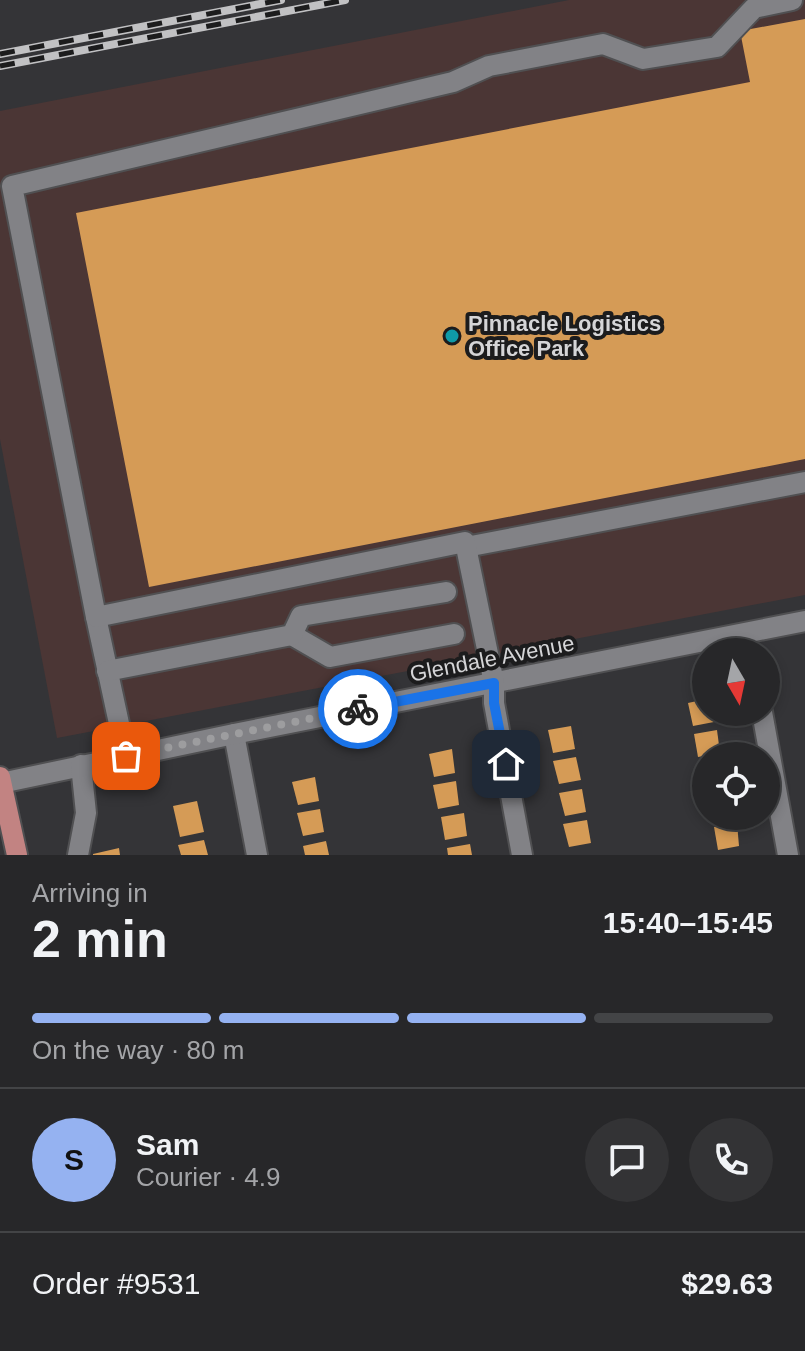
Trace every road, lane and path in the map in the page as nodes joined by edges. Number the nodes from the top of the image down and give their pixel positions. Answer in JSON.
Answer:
{"nodes":[{"id":1,"x":792,"y":0,"type":"edge"},
{"id":2,"x":805,"y":482,"type":"edge"},
{"id":3,"x":466,"y":547,"type":"junction"},
{"id":4,"x":446,"y":592,"type":"dead end"},
{"id":5,"x":96,"y":617,"type":"junction"},
{"id":6,"x":805,"y":621,"type":"edge"},
{"id":7,"x":454,"y":634,"type":"dead end"},
{"id":8,"x":292,"y":635,"type":"junction"},
{"id":9,"x":760,"y":638,"type":"edge"},
{"id":10,"x":692,"y":651,"type":"edge"},
{"id":11,"x":107,"y":671,"type":"junction"},
{"id":12,"x":494,"y":683,"type":"junction"},
{"id":13,"x":765,"y":726,"type":"edge"},
{"id":14,"x":234,"y":734,"type":"junction"},
{"id":15,"x":126,"y":756,"type":"junction"},
{"id":16,"x":81,"y":765,"type":"junction"},
{"id":17,"x":0,"y":781,"type":"edge"},
{"id":18,"x":17,"y":850,"type":"edge"},
{"id":19,"x":78,"y":855,"type":"edge"},
{"id":20,"x":257,"y":855,"type":"edge"},
{"id":21,"x":522,"y":855,"type":"edge"},
{"id":22,"x":788,"y":855,"type":"edge"}],
"edges":[{"from":1,"to":5,"type":"street"},
{"from":2,"to":3,"type":"street"},
{"from":3,"to":5,"type":"street"},
{"from":3,"to":12,"type":"street"},
{"from":4,"to":8,"type":"street"},
{"from":5,"to":11,"type":"street"},
{"from":6,"to":9,"type":"street","name":"Glendale Avenue"},
{"from":7,"to":8,"type":"street"},
{"from":8,"to":11,"type":"street"},
{"from":10,"to":12,"type":"street","name":"Glendale Avenue"},
{"from":11,"to":15,"type":"street"},
{"from":12,"to":14,"type":"street","name":"Glendale Avenue"},
{"from":12,"to":21,"type":"street"},
{"from":13,"to":22,"type":"street"},
{"from":14,"to":15,"type":"street","name":"Glendale Avenue"},
{"from":14,"to":20,"type":"street"},
{"from":15,"to":16,"type":"street","name":"Glendale Avenue"},
{"from":16,"to":17,"type":"street","name":"Glendale Avenue"},
{"from":16,"to":19,"type":"street"},
{"from":17,"to":18,"type":"main road"}]}
